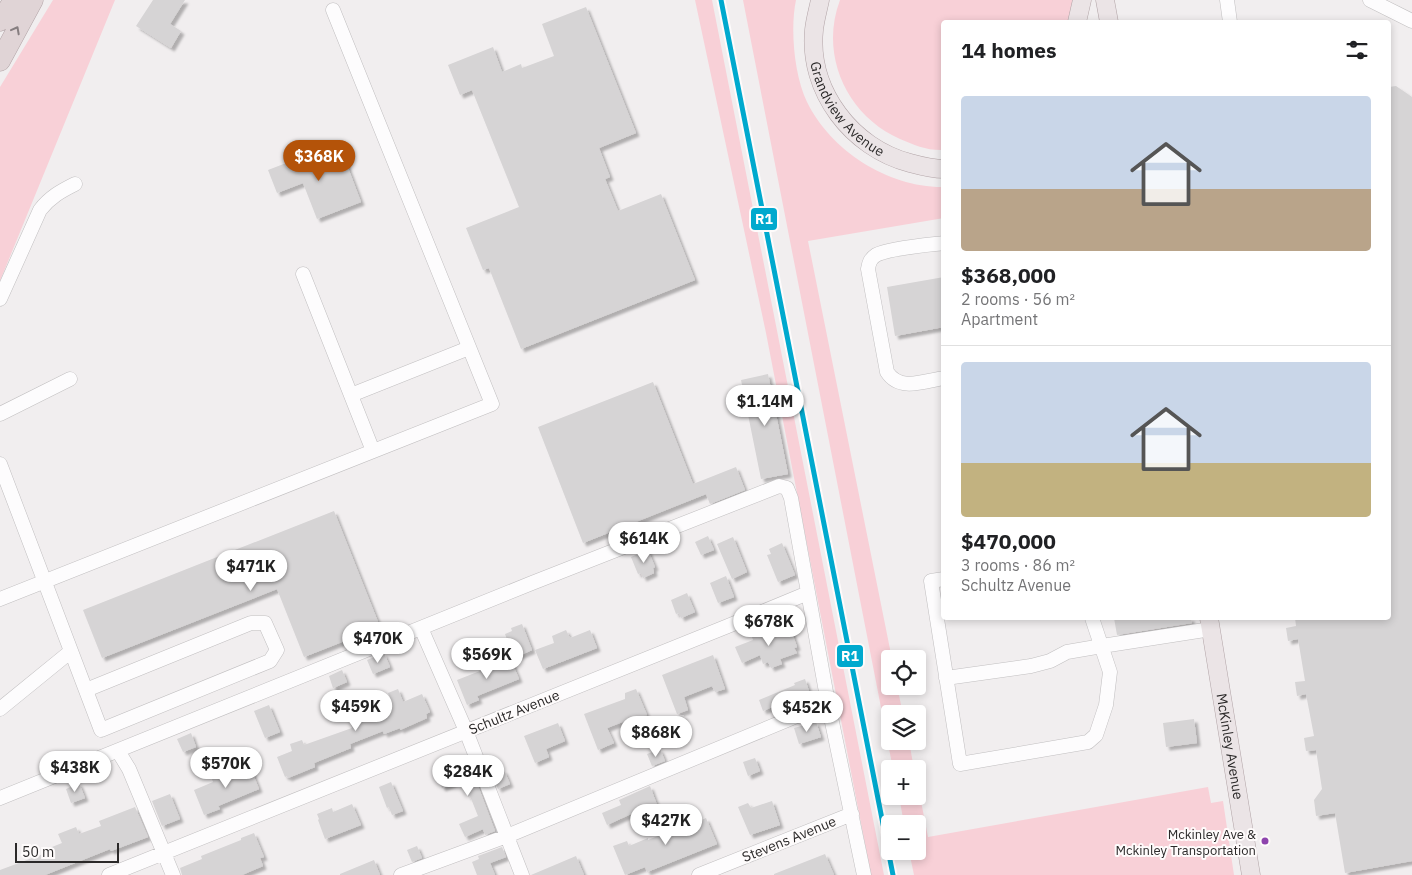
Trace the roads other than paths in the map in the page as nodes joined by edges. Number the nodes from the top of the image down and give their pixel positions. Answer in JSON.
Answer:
{"nodes":[{"id":1,"x":14,"y":0,"type":"edge"},
{"id":2,"x":32,"y":0,"type":"edge"},
{"id":3,"x":820,"y":0,"type":"edge"},
{"id":4,"x":1082,"y":0,"type":"edge"},
{"id":5,"x":1106,"y":0,"type":"edge"},
{"id":6,"x":1227,"y":0,"type":"edge"},
{"id":7,"x":1370,"y":0,"type":"edge"},
{"id":8,"x":332,"y":10,"type":"dead end"},
{"id":9,"x":1077,"y":20,"type":"edge"},
{"id":10,"x":1109,"y":20,"type":"edge"},
{"id":11,"x":1230,"y":20,"type":"edge"},
{"id":12,"x":0,"y":21,"type":"edge"},
{"id":13,"x":1412,"y":21,"type":"edge"},
{"id":14,"x":0,"y":61,"type":"edge"},
{"id":15,"x":941,"y":157,"type":"edge"},
{"id":16,"x":898,"y":160,"type":"junction"},
{"id":17,"x":941,"y":168,"type":"edge"},
{"id":18,"x":75,"y":184,"type":"dead end"},
{"id":19,"x":941,"y":243,"type":"edge"},
{"id":20,"x":304,"y":274,"type":"dead end"},
{"id":21,"x":0,"y":299,"type":"edge"},
{"id":22,"x":469,"y":348,"type":"junction"},
{"id":23,"x":70,"y":379,"type":"dead end"},
{"id":24,"x":941,"y":379,"type":"edge"},
{"id":25,"x":351,"y":395,"type":"junction"},
{"id":26,"x":0,"y":414,"type":"edge"},
{"id":27,"x":373,"y":451,"type":"junction"},
{"id":28,"x":0,"y":464,"type":"edge"},
{"id":29,"x":941,"y":579,"type":"edge"},
{"id":30,"x":44,"y":581,"type":"junction"},
{"id":31,"x":808,"y":593,"type":"junction"},
{"id":32,"x":0,"y":599,"type":"edge"},
{"id":33,"x":1093,"y":620,"type":"edge"},
{"id":34,"x":1210,"y":623,"type":"edge"},
{"id":35,"x":421,"y":628,"type":"junction"},
{"id":36,"x":1102,"y":646,"type":"junction"},
{"id":37,"x":70,"y":652,"type":"junction"},
{"id":38,"x":946,"y":678,"type":"junction"},
{"id":39,"x":86,"y":690,"type":"junction"},
{"id":40,"x":828,"y":703,"type":"junction"},
{"id":41,"x":0,"y":709,"type":"edge"},
{"id":42,"x":466,"y":731,"type":"junction"},
{"id":43,"x":118,"y":751,"type":"junction"},
{"id":44,"x":0,"y":798,"type":"edge"},
{"id":45,"x":852,"y":814,"type":"junction"},
{"id":46,"x":507,"y":836,"type":"junction"},
{"id":47,"x":164,"y":853,"type":"junction"},
{"id":48,"x":109,"y":875,"type":"edge"},
{"id":49,"x":173,"y":875,"type":"edge"},
{"id":50,"x":401,"y":875,"type":"edge"},
{"id":51,"x":522,"y":875,"type":"edge"},
{"id":52,"x":699,"y":875,"type":"edge"},
{"id":53,"x":864,"y":875,"type":"edge"},
{"id":54,"x":1251,"y":875,"type":"edge"}],
"edges":[{"from":1,"to":12,"type":"highway"},
{"from":14,"to":2,"type":"highway","one_way":true},
{"from":3,"to":16,"type":"main road","name":"Grandview Avenue"},
{"from":4,"to":9,"type":"main road"},
{"from":5,"to":10,"type":"main road"},
{"from":6,"to":11,"type":"street"},
{"from":7,"to":13,"type":"street"},
{"from":8,"to":22,"type":"street"},
{"from":15,"to":16,"type":"main road"},
{"from":16,"to":17,"type":"main road","name":"Grandview Avenue"},
{"from":18,"to":21,"type":"street"},
{"from":19,"to":24,"type":"street"},
{"from":20,"to":25,"type":"street"},
{"from":22,"to":25,"type":"street"},
{"from":22,"to":27,"type":"street"},
{"from":23,"to":26,"type":"street"},
{"from":25,"to":27,"type":"street"},
{"from":27,"to":30,"type":"street"},
{"from":28,"to":30,"type":"street"},
{"from":29,"to":38,"type":"street"},
{"from":30,"to":32,"type":"street"},
{"from":30,"to":37,"type":"street"},
{"from":31,"to":35,"type":"street"},
{"from":31,"to":40,"type":"street"},
{"from":31,"to":42,"type":"street","name":"Schultz Avenue"},
{"from":33,"to":36,"type":"street"},
{"from":34,"to":36,"type":"street"},
{"from":34,"to":54,"type":"main road","name":"McKinley Avenue"},
{"from":35,"to":42,"type":"street"},
{"from":35,"to":43,"type":"street"},
{"from":36,"to":38,"type":"street"},
{"from":36,"to":38,"type":"street"},
{"from":37,"to":39,"type":"street"},
{"from":37,"to":41,"type":"street"},
{"from":39,"to":39,"type":"street"},
{"from":40,"to":45,"type":"street"},
{"from":40,"to":46,"type":"street"},
{"from":42,"to":46,"type":"street"},
{"from":42,"to":47,"type":"street","name":"Schultz Avenue"},
{"from":43,"to":44,"type":"street"},
{"from":43,"to":47,"type":"street"},
{"from":45,"to":52,"type":"street","name":"Stevens Avenue"},
{"from":45,"to":53,"type":"street"},
{"from":46,"to":50,"type":"street"},
{"from":46,"to":51,"type":"street"},
{"from":47,"to":48,"type":"street","name":"Schultz Avenue"},
{"from":47,"to":49,"type":"street"}]}
